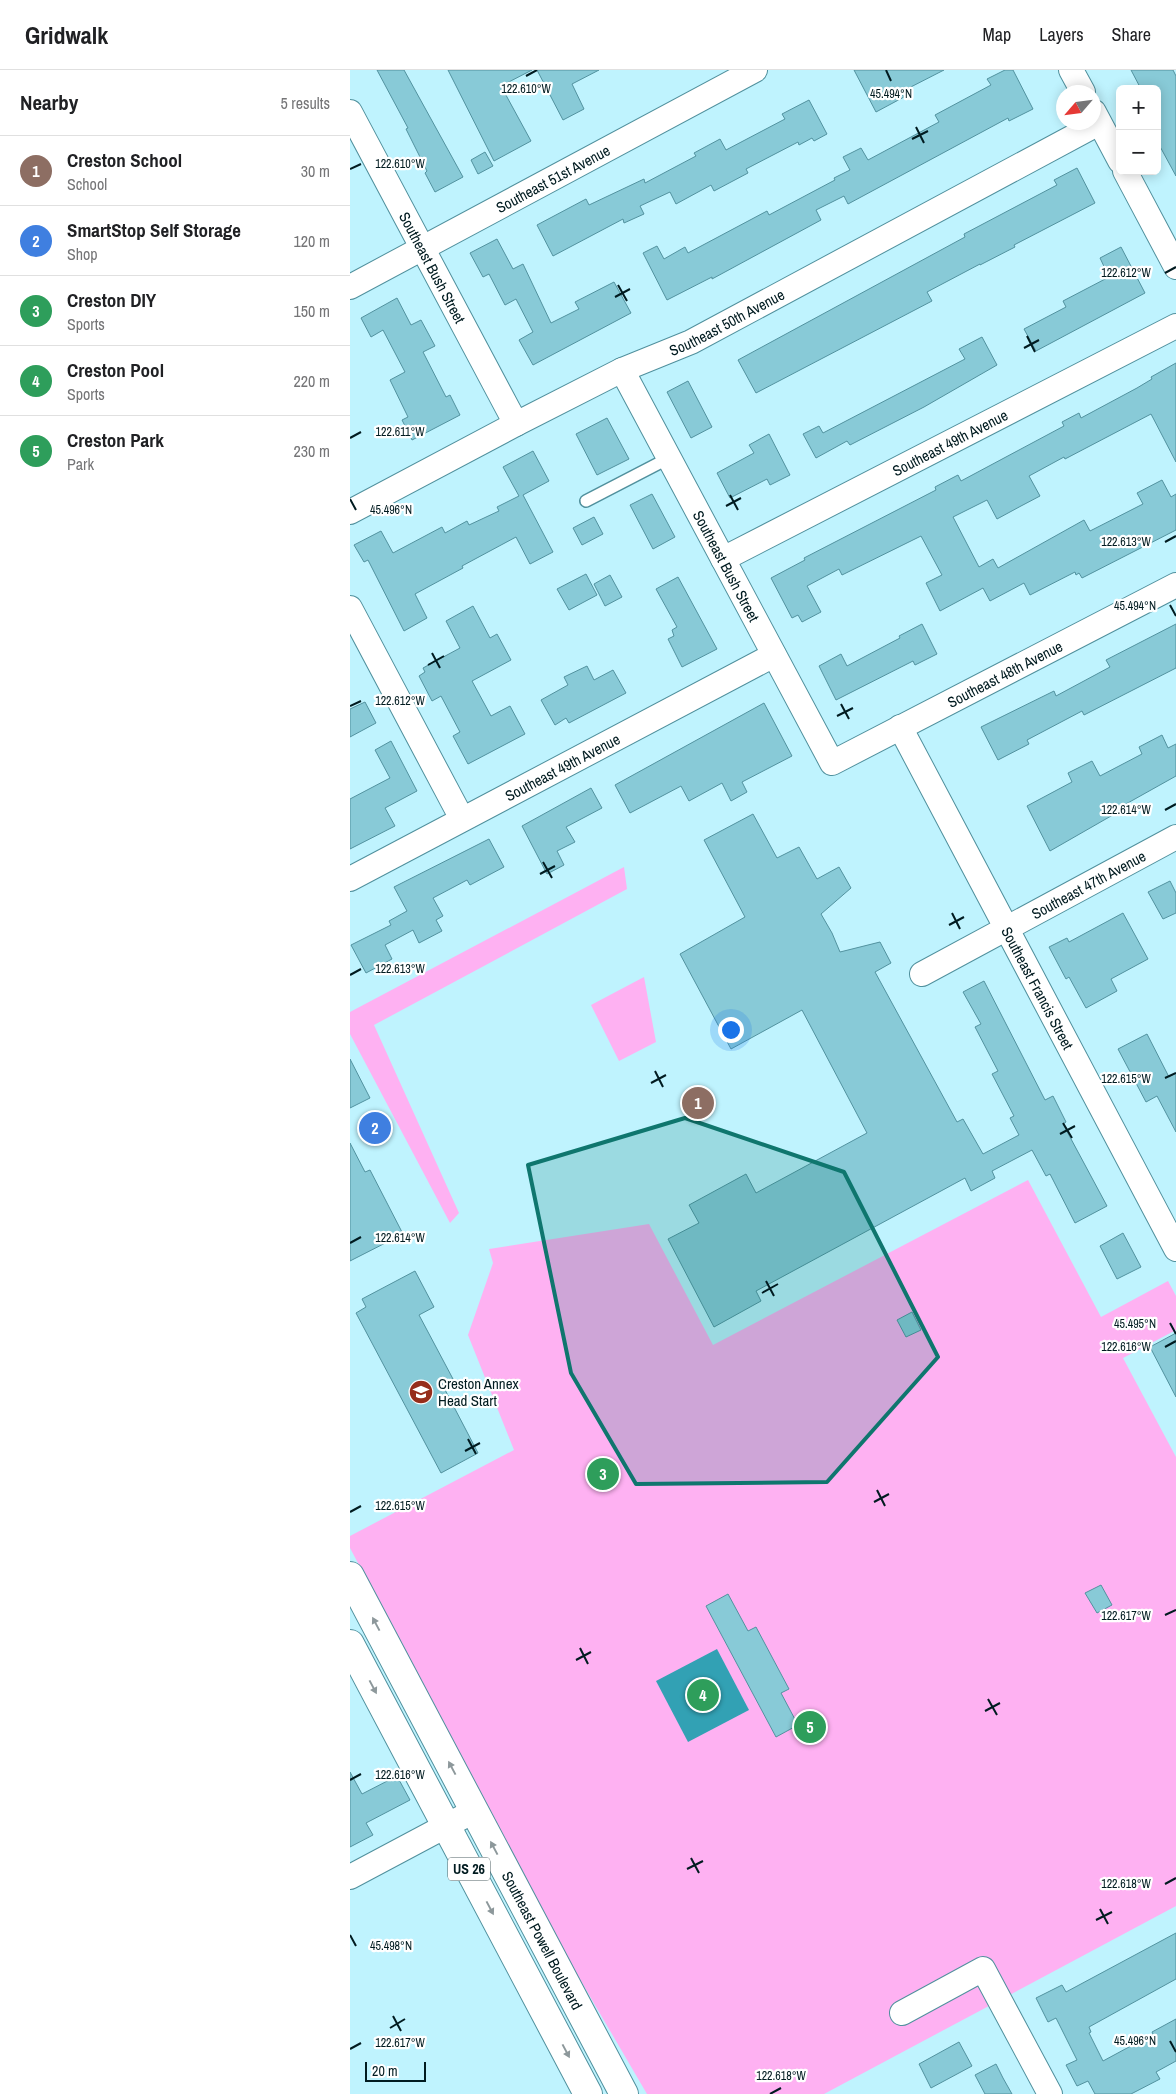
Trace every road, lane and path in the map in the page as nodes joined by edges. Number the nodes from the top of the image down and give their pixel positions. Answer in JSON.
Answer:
{"nodes":[{"id":1,"x":755,"y":70,"type":"edge"},
{"id":2,"x":1071,"y":70,"type":"edge"},
{"id":3,"x":1079,"y":85,"type":"edge"},
{"id":4,"x":350,"y":112,"type":"edge"},
{"id":5,"x":1101,"y":126,"type":"edge"},
{"id":6,"x":1073,"y":130,"type":"edge"},
{"id":7,"x":1116,"y":154,"type":"edge"},
{"id":8,"x":1127,"y":175,"type":"edge"},
{"id":9,"x":423,"y":249,"type":"junction"},
{"id":10,"x":1176,"y":267,"type":"edge"},
{"id":11,"x":350,"y":287,"type":"edge"},
{"id":12,"x":1176,"y":326,"type":"edge"},
{"id":13,"x":622,"y":370,"type":"junction"},
{"id":14,"x":516,"y":424,"type":"junction"},
{"id":15,"x":669,"y":458,"type":"junction"},
{"id":16,"x":586,"y":501,"type":"dead end"},
{"id":17,"x":350,"y":512,"type":"edge"},
{"id":18,"x":723,"y":559,"type":"junction"},
{"id":19,"x":1176,"y":585,"type":"edge"},
{"id":20,"x":350,"y":608,"type":"edge"},
{"id":21,"x":774,"y":655,"type":"junction"},
{"id":22,"x":900,"y":727,"type":"junction"},
{"id":23,"x":832,"y":763,"type":"joint"},
{"id":24,"x":462,"y":819,"type":"junction"},
{"id":25,"x":1176,"y":837,"type":"edge"},
{"id":26,"x":350,"y":879,"type":"edge"},
{"id":27,"x":1006,"y":928,"type":"junction"},
{"id":28,"x":922,"y":974,"type":"dead end"},
{"id":29,"x":1176,"y":1249,"type":"edge"},
{"id":30,"x":350,"y":1576,"type":"edge"},
{"id":31,"x":350,"y":1644,"type":"edge"},
{"id":32,"x":474,"y":1811,"type":"junction"},
{"id":33,"x":446,"y":1826,"type":"junction"},
{"id":34,"x":350,"y":1877,"type":"edge"},
{"id":35,"x":902,"y":2012,"type":"dead end"},
{"id":36,"x":588,"y":2094,"type":"edge"},
{"id":37,"x":624,"y":2094,"type":"edge"},
{"id":38,"x":1050,"y":2094,"type":"edge"}],
"edges":[{"from":1,"to":9,"type":"street","name":"Southeast 51st Avenue"},
{"from":2,"to":3,"type":"street"},
{"from":4,"to":9,"type":"street","name":"Southeast Bush Street"},
{"from":5,"to":7,"type":"street"},
{"from":6,"to":13,"type":"street","name":"Southeast 50th Avenue"},
{"from":8,"to":10,"type":"street"},
{"from":9,"to":11,"type":"street","name":"Southeast 51st Avenue"},
{"from":9,"to":14,"type":"street","name":"Southeast Bush Street"},
{"from":12,"to":18,"type":"street","name":"Southeast 49th Avenue"},
{"from":13,"to":14,"type":"street","name":"Southeast 50th Avenue"},
{"from":13,"to":15,"type":"street","name":"Southeast Bush Street"},
{"from":14,"to":17,"type":"street","name":"Southeast 50th Avenue"},
{"from":15,"to":16,"type":"lane"},
{"from":15,"to":18,"type":"street","name":"Southeast Bush Street"},
{"from":18,"to":21,"type":"street","name":"Southeast Bush Street"},
{"from":19,"to":22,"type":"street","name":"Southeast 48th Avenue"},
{"from":20,"to":24,"type":"street"},
{"from":21,"to":23,"type":"street","name":"Southeast Bush Street"},
{"from":21,"to":24,"type":"street","name":"Southeast 49th Avenue"},
{"from":22,"to":23,"type":"street","name":"Southeast 48th Avenue"},
{"from":22,"to":27,"type":"street","name":"Southeast Francis Street"},
{"from":24,"to":26,"type":"street","name":"Southeast 49th Avenue"},
{"from":25,"to":27,"type":"street","name":"Southeast 47th Avenue"},
{"from":27,"to":28,"type":"street","name":"Southeast 47th Avenue"},
{"from":27,"to":29,"type":"street","name":"Southeast Francis Street"},
{"from":32,"to":30,"type":"main road","name":"Southeast Powell Boulevard","number":"US 26","one_way":true},
{"from":31,"to":33,"type":"main road","name":"Southeast Powell Boulevard","number":"US 26","one_way":true},
{"from":32,"to":33,"type":"street"},
{"from":37,"to":32,"type":"main road","name":"Southeast Powell Boulevard","number":"US 26","one_way":true},
{"from":33,"to":34,"type":"street"},
{"from":33,"to":36,"type":"main road","name":"Southeast Powell Boulevard","number":"US 26","one_way":true},
{"from":35,"to":38,"type":"street"}]}
